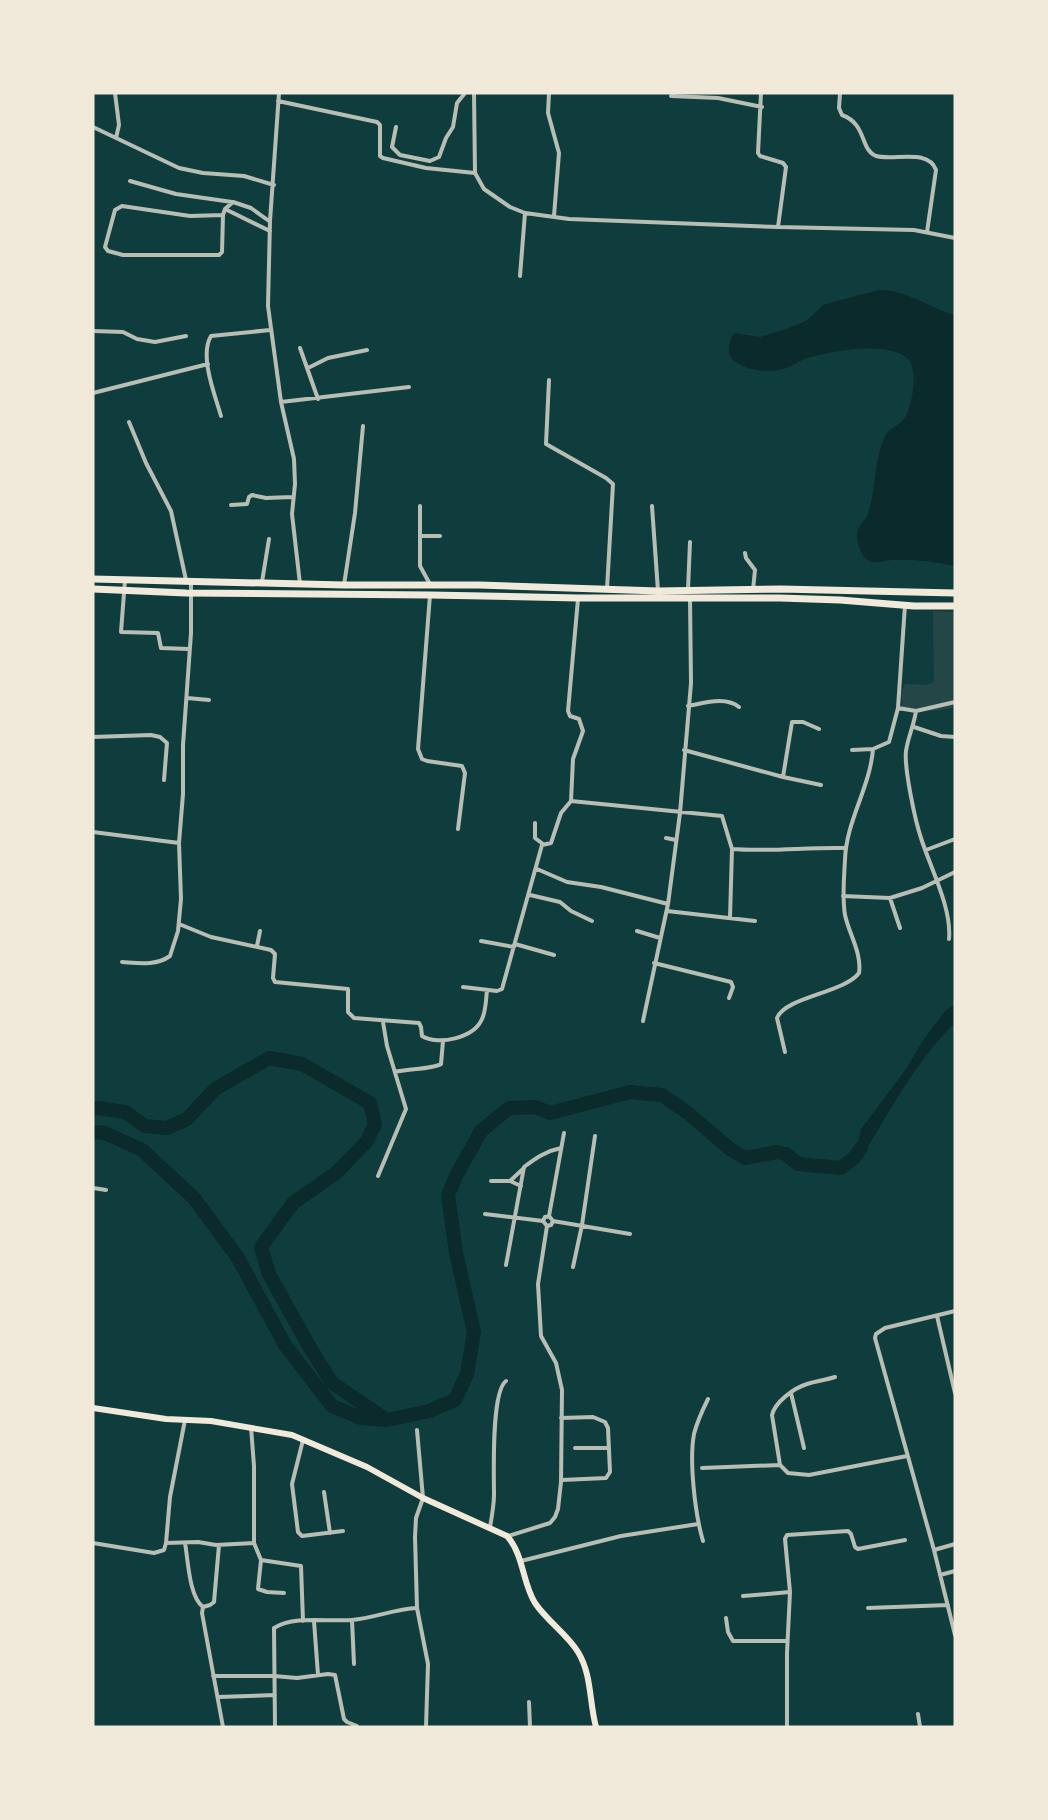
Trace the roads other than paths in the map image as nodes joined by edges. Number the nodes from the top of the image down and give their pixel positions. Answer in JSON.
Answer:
{"nodes":[{"id":1,"x":115,"y":93,"type":"edge"},
{"id":2,"x":279,"y":93,"type":"edge"},
{"id":3,"x":465,"y":93,"type":"edge"},
{"id":4,"x":474,"y":93,"type":"edge"},
{"id":5,"x":549,"y":93,"type":"edge"},
{"id":6,"x":761,"y":93,"type":"edge"},
{"id":7,"x":840,"y":93,"type":"edge"},
{"id":8,"x":670,"y":96,"type":"dead end"},
{"id":9,"x":278,"y":101,"type":"junction"},
{"id":10,"x":762,"y":107,"type":"junction"},
{"id":11,"x":93,"y":127,"type":"edge"},
{"id":12,"x":396,"y":127,"type":"dead end"},
{"id":13,"x":116,"y":138,"type":"junction"},
{"id":14,"x":475,"y":173,"type":"junction"},
{"id":15,"x":130,"y":181,"type":"dead end"},
{"id":16,"x":274,"y":185,"type":"junction"},
{"id":17,"x":233,"y":202,"type":"junction"},
{"id":18,"x":225,"y":209,"type":"junction"},
{"id":19,"x":525,"y":213,"type":"junction"},
{"id":20,"x":224,"y":215,"type":"junction"},
{"id":21,"x":554,"y":216,"type":"junction"},
{"id":22,"x":270,"y":221,"type":"junction"},
{"id":23,"x":778,"y":227,"type":"junction"},
{"id":24,"x":270,"y":231,"type":"junction"},
{"id":25,"x":927,"y":232,"type":"junction"},
{"id":26,"x":955,"y":238,"type":"edge"},
{"id":27,"x":520,"y":276,"type":"dead end"},
{"id":28,"x":270,"y":330,"type":"junction"},
{"id":29,"x":93,"y":331,"type":"edge"},
{"id":30,"x":186,"y":336,"type":"dead end"},
{"id":31,"x":300,"y":348,"type":"dead end"},
{"id":32,"x":367,"y":350,"type":"dead end"},
{"id":33,"x":208,"y":364,"type":"junction"},
{"id":34,"x":308,"y":368,"type":"junction"},
{"id":35,"x":549,"y":380,"type":"dead end"},
{"id":36,"x":409,"y":387,"type":"dead end"},
{"id":37,"x":93,"y":393,"type":"edge"},
{"id":38,"x":318,"y":399,"type":"junction"},
{"id":39,"x":281,"y":402,"type":"junction"},
{"id":40,"x":221,"y":416,"type":"dead end"},
{"id":41,"x":129,"y":422,"type":"dead end"},
{"id":42,"x":363,"y":426,"type":"dead end"},
{"id":43,"x":292,"y":497,"type":"junction"},
{"id":44,"x":231,"y":505,"type":"dead end"},
{"id":45,"x":420,"y":506,"type":"dead end"},
{"id":46,"x":652,"y":506,"type":"dead end"},
{"id":47,"x":422,"y":536,"type":"junction"},
{"id":48,"x":440,"y":536,"type":"dead end"},
{"id":49,"x":269,"y":539,"type":"dead end"},
{"id":50,"x":690,"y":542,"type":"dead end"},
{"id":51,"x":745,"y":553,"type":"dead end"},
{"id":52,"x":94,"y":579,"type":"edge"},
{"id":53,"x":125,"y":579,"type":"junction"},
{"id":54,"x":188,"y":580,"type":"junction"},
{"id":55,"x":262,"y":582,"type":"junction"},
{"id":56,"x":300,"y":584,"type":"junction"},
{"id":57,"x":344,"y":585,"type":"junction"},
{"id":58,"x":607,"y":589,"type":"junction"},
{"id":59,"x":780,"y":589,"type":"junction"},
{"id":60,"x":93,"y":590,"type":"edge"},
{"id":61,"x":125,"y":590,"type":"junction"},
{"id":62,"x":753,"y":590,"type":"junction"},
{"id":63,"x":431,"y":591,"type":"junction"},
{"id":64,"x":658,"y":591,"type":"junction"},
{"id":65,"x":191,"y":593,"type":"junction"},
{"id":66,"x":955,"y":593,"type":"edge"},
{"id":67,"x":689,"y":594,"type":"junction"},
{"id":68,"x":578,"y":598,"type":"junction"},
{"id":69,"x":780,"y":598,"type":"junction"},
{"id":70,"x":905,"y":605,"type":"junction"},
{"id":71,"x":955,"y":606,"type":"edge"},
{"id":72,"x":189,"y":649,"type":"junction"},
{"id":73,"x":187,"y":698,"type":"junction"},
{"id":74,"x":209,"y":700,"type":"dead end"},
{"id":75,"x":955,"y":702,"type":"edge"},
{"id":76,"x":688,"y":706,"type":"junction"},
{"id":77,"x":739,"y":707,"type":"dead end"},
{"id":78,"x":898,"y":708,"type":"junction"},
{"id":79,"x":916,"y":711,"type":"junction"},
{"id":80,"x":914,"y":727,"type":"junction"},
{"id":81,"x":819,"y":729,"type":"dead end"},
{"id":82,"x":93,"y":737,"type":"edge"},
{"id":83,"x":955,"y":737,"type":"edge"},
{"id":84,"x":873,"y":749,"type":"junction"},
{"id":85,"x":684,"y":750,"type":"junction"},
{"id":86,"x":852,"y":750,"type":"dead end"},
{"id":87,"x":783,"y":777,"type":"junction"},
{"id":88,"x":164,"y":780,"type":"dead end"},
{"id":89,"x":821,"y":785,"type":"dead end"},
{"id":90,"x":571,"y":801,"type":"junction"},
{"id":91,"x":680,"y":813,"type":"junction"},
{"id":92,"x":535,"y":823,"type":"dead end"},
{"id":93,"x":458,"y":830,"type":"dead end"},
{"id":94,"x":93,"y":832,"type":"edge"},
{"id":95,"x":666,"y":838,"type":"dead end"},
{"id":96,"x":955,"y":839,"type":"edge"},
{"id":97,"x":676,"y":840,"type":"junction"},
{"id":98,"x":179,"y":843,"type":"junction"},
{"id":99,"x":543,"y":844,"type":"junction"},
{"id":100,"x":845,"y":848,"type":"junction"},
{"id":101,"x":732,"y":849,"type":"junction"},
{"id":102,"x":926,"y":850,"type":"junction"},
{"id":103,"x":537,"y":868,"type":"junction"},
{"id":104,"x":955,"y":872,"type":"edge"},
{"id":105,"x":937,"y":881,"type":"junction"},
{"id":106,"x":530,"y":895,"type":"junction"},
{"id":107,"x":843,"y":896,"type":"junction"},
{"id":108,"x":890,"y":898,"type":"junction"},
{"id":109,"x":668,"y":904,"type":"junction"},
{"id":110,"x":667,"y":911,"type":"junction"},
{"id":111,"x":730,"y":918,"type":"junction"},
{"id":112,"x":592,"y":921,"type":"dead end"},
{"id":113,"x":754,"y":921,"type":"dead end"},
{"id":114,"x":179,"y":924,"type":"junction"},
{"id":115,"x":900,"y":928,"type":"dead end"},
{"id":116,"x":953,"y":929,"type":"edge"},
{"id":117,"x":260,"y":931,"type":"dead end"},
{"id":118,"x":637,"y":931,"type":"dead end"},
{"id":119,"x":660,"y":938,"type":"junction"},
{"id":120,"x":949,"y":939,"type":"dead end"},
{"id":121,"x":482,"y":941,"type":"dead end"},
{"id":122,"x":257,"y":946,"type":"junction"},
{"id":123,"x":515,"y":946,"type":"junction"},
{"id":124,"x":554,"y":955,"type":"dead end"},
{"id":125,"x":122,"y":962,"type":"dead end"},
{"id":126,"x":654,"y":963,"type":"junction"},
{"id":127,"x":463,"y":987,"type":"dead end"},
{"id":128,"x":487,"y":990,"type":"junction"},
{"id":129,"x":729,"y":998,"type":"dead end"},
{"id":130,"x":643,"y":1021,"type":"dead end"},
{"id":131,"x":383,"y":1022,"type":"junction"},
{"id":132,"x":443,"y":1041,"type":"junction"},
{"id":133,"x":785,"y":1052,"type":"dead end"},
{"id":134,"x":395,"y":1072,"type":"junction"},
{"id":135,"x":564,"y":1133,"type":"dead end"},
{"id":136,"x":595,"y":1136,"type":"dead end"},
{"id":137,"x":561,"y":1148,"type":"junction"},
{"id":138,"x":524,"y":1167,"type":"junction"},
{"id":139,"x":378,"y":1176,"type":"dead end"},
{"id":140,"x":491,"y":1181,"type":"dead end"},
{"id":141,"x":510,"y":1181,"type":"junction"},
{"id":142,"x":521,"y":1186,"type":"junction"},
{"id":143,"x":93,"y":1188,"type":"edge"},
{"id":144,"x":106,"y":1190,"type":"dead end"},
{"id":145,"x":485,"y":1214,"type":"dead end"},
{"id":146,"x":549,"y":1216,"type":"junction"},
{"id":147,"x":515,"y":1218,"type":"junction"},
{"id":148,"x":543,"y":1221,"type":"junction"},
{"id":149,"x":553,"y":1221,"type":"junction"},
{"id":150,"x":582,"y":1225,"type":"junction"},
{"id":151,"x":547,"y":1226,"type":"junction"},
{"id":152,"x":630,"y":1234,"type":"dead end"},
{"id":153,"x":506,"y":1265,"type":"dead end"},
{"id":154,"x":573,"y":1267,"type":"dead end"},
{"id":155,"x":955,"y":1311,"type":"edge"},
{"id":156,"x":937,"y":1316,"type":"junction"},
{"id":157,"x":835,"y":1377,"type":"dead end"},
{"id":158,"x":506,"y":1382,"type":"dead end"},
{"id":159,"x":955,"y":1393,"type":"edge"},
{"id":160,"x":791,"y":1394,"type":"junction"},
{"id":161,"x":708,"y":1399,"type":"dead end"},
{"id":162,"x":93,"y":1408,"type":"edge"},
{"id":163,"x":561,"y":1418,"type":"junction"},
{"id":164,"x":185,"y":1419,"type":"junction"},
{"id":165,"x":251,"y":1426,"type":"junction"},
{"id":166,"x":417,"y":1430,"type":"dead end"},
{"id":167,"x":303,"y":1439,"type":"junction"},
{"id":168,"x":575,"y":1448,"type":"dead end"},
{"id":169,"x":609,"y":1448,"type":"junction"},
{"id":170,"x":804,"y":1448,"type":"dead end"},
{"id":171,"x":908,"y":1456,"type":"junction"},
{"id":172,"x":780,"y":1465,"type":"junction"},
{"id":173,"x":702,"y":1468,"type":"dead end"},
{"id":174,"x":562,"y":1480,"type":"junction"},
{"id":175,"x":324,"y":1492,"type":"dead end"},
{"id":176,"x":423,"y":1498,"type":"junction"},
{"id":177,"x":698,"y":1524,"type":"junction"},
{"id":178,"x":490,"y":1527,"type":"junction"},
{"id":179,"x":343,"y":1531,"type":"dead end"},
{"id":180,"x":330,"y":1533,"type":"junction"},
{"id":181,"x":507,"y":1536,"type":"junction"},
{"id":182,"x":703,"y":1540,"type":"dead end"},
{"id":183,"x":905,"y":1540,"type":"dead end"},
{"id":184,"x":93,"y":1543,"type":"edge"},
{"id":185,"x":166,"y":1543,"type":"junction"},
{"id":186,"x":185,"y":1543,"type":"junction"},
{"id":187,"x":254,"y":1544,"type":"junction"},
{"id":188,"x":955,"y":1544,"type":"edge"},
{"id":189,"x":219,"y":1545,"type":"junction"},
{"id":190,"x":934,"y":1550,"type":"junction"},
{"id":191,"x":261,"y":1560,"type":"junction"},
{"id":192,"x":521,"y":1561,"type":"junction"},
{"id":193,"x":955,"y":1571,"type":"edge"},
{"id":194,"x":940,"y":1575,"type":"junction"},
{"id":195,"x":790,"y":1592,"type":"junction"},
{"id":196,"x":284,"y":1593,"type":"dead end"},
{"id":197,"x":742,"y":1596,"type":"dead end"},
{"id":198,"x":948,"y":1605,"type":"junction"},
{"id":199,"x":203,"y":1606,"type":"junction"},
{"id":200,"x":417,"y":1608,"type":"junction"},
{"id":201,"x":868,"y":1608,"type":"dead end"},
{"id":202,"x":726,"y":1618,"type":"dead end"},
{"id":203,"x":314,"y":1620,"type":"junction"},
{"id":204,"x":352,"y":1620,"type":"junction"},
{"id":205,"x":303,"y":1621,"type":"junction"},
{"id":206,"x":955,"y":1635,"type":"edge"},
{"id":207,"x":787,"y":1641,"type":"junction"},
{"id":208,"x":354,"y":1664,"type":"dead end"},
{"id":209,"x":318,"y":1675,"type":"junction"},
{"id":210,"x":213,"y":1676,"type":"junction"},
{"id":211,"x":274,"y":1676,"type":"junction"},
{"id":212,"x":275,"y":1695,"type":"junction"},
{"id":213,"x":218,"y":1697,"type":"junction"},
{"id":214,"x":528,"y":1702,"type":"dead end"},
{"id":215,"x":918,"y":1714,"type":"dead end"},
{"id":216,"x":357,"y":1726,"type":"edge"},
{"id":217,"x":223,"y":1727,"type":"edge"},
{"id":218,"x":275,"y":1727,"type":"edge"},
{"id":219,"x":426,"y":1727,"type":"edge"},
{"id":220,"x":530,"y":1727,"type":"edge"},
{"id":221,"x":596,"y":1727,"type":"edge"},
{"id":222,"x":787,"y":1727,"type":"edge"},
{"id":223,"x":920,"y":1727,"type":"edge"}],
"edges":[{"from":1,"to":13,"type":"street"},
{"from":2,"to":9,"type":"street"},
{"from":3,"to":12,"type":"street"},
{"from":4,"to":14,"type":"street"},
{"from":5,"to":21,"type":"street"},
{"from":6,"to":10,"type":"street"},
{"from":7,"to":25,"type":"street"},
{"from":8,"to":10,"type":"street"},
{"from":9,"to":14,"type":"street"},
{"from":9,"to":16,"type":"street"},
{"from":10,"to":23,"type":"street"},
{"from":11,"to":13,"type":"street"},
{"from":13,"to":16,"type":"street"},
{"from":14,"to":19,"type":"street"},
{"from":15,"to":17,"type":"street"},
{"from":16,"to":22,"type":"street"},
{"from":17,"to":18,"type":"street"},
{"from":17,"to":22,"type":"street"},
{"from":18,"to":20,"type":"street"},
{"from":18,"to":24,"type":"street"},
{"from":19,"to":21,"type":"street"},
{"from":19,"to":27,"type":"street"},
{"from":20,"to":20,"type":"street"},
{"from":21,"to":23,"type":"street"},
{"from":22,"to":24,"type":"street"},
{"from":23,"to":25,"type":"street"},
{"from":24,"to":28,"type":"street"},
{"from":25,"to":26,"type":"street"},
{"from":28,"to":33,"type":"street"},
{"from":28,"to":39,"type":"street"},
{"from":29,"to":30,"type":"street"},
{"from":31,"to":34,"type":"street"},
{"from":32,"to":34,"type":"street"},
{"from":33,"to":37,"type":"street"},
{"from":33,"to":40,"type":"street"},
{"from":34,"to":38,"type":"street"},
{"from":35,"to":58,"type":"street"},
{"from":36,"to":38,"type":"street"},
{"from":38,"to":39,"type":"street"},
{"from":39,"to":43,"type":"street"},
{"from":41,"to":54,"type":"street"},
{"from":42,"to":57,"type":"street"},
{"from":43,"to":44,"type":"street"},
{"from":43,"to":56,"type":"street"},
{"from":45,"to":47,"type":"street"},
{"from":46,"to":64,"type":"street"},
{"from":47,"to":48,"type":"street"},
{"from":47,"to":63,"type":"street"},
{"from":49,"to":55,"type":"street"},
{"from":50,"to":67,"type":"street"},
{"from":51,"to":62,"type":"street"},
{"from":52,"to":53,"type":"highway"},
{"from":52,"to":60,"type":"street"},
{"from":53,"to":54,"type":"highway"},
{"from":53,"to":61,"type":"street"},
{"from":54,"to":55,"type":"highway"},
{"from":54,"to":65,"type":"street"},
{"from":55,"to":56,"type":"highway"},
{"from":56,"to":57,"type":"highway"},
{"from":57,"to":63,"type":"highway"},
{"from":58,"to":63,"type":"highway"},
{"from":58,"to":64,"type":"highway"},
{"from":59,"to":62,"type":"highway"},
{"from":59,"to":66,"type":"highway"},
{"from":59,"to":69,"type":"highway"},
{"from":60,"to":61,"type":"highway"},
{"from":61,"to":65,"type":"highway"},
{"from":61,"to":72,"type":"street"},
{"from":62,"to":67,"type":"highway"},
{"from":63,"to":65,"type":"highway"},
{"from":63,"to":68,"type":"highway"},
{"from":63,"to":93,"type":"street"},
{"from":64,"to":67,"type":"highway"},
{"from":65,"to":72,"type":"street"},
{"from":67,"to":68,"type":"highway"},
{"from":67,"to":69,"type":"highway"},
{"from":67,"to":76,"type":"street"},
{"from":68,"to":90,"type":"street"},
{"from":69,"to":70,"type":"highway"},
{"from":70,"to":71,"type":"highway"},
{"from":70,"to":78,"type":"street"},
{"from":72,"to":73,"type":"street"},
{"from":73,"to":74,"type":"street"},
{"from":73,"to":98,"type":"street"},
{"from":75,"to":79,"type":"street"},
{"from":76,"to":77,"type":"street"},
{"from":76,"to":85,"type":"street"},
{"from":78,"to":79,"type":"street"},
{"from":78,"to":84,"type":"street"},
{"from":79,"to":80,"type":"street"},
{"from":80,"to":83,"type":"street"},
{"from":80,"to":102,"type":"street"},
{"from":81,"to":87,"type":"street"},
{"from":82,"to":88,"type":"street"},
{"from":84,"to":86,"type":"street"},
{"from":84,"to":100,"type":"street"},
{"from":85,"to":87,"type":"street"},
{"from":85,"to":91,"type":"street"},
{"from":87,"to":89,"type":"street"},
{"from":90,"to":91,"type":"street"},
{"from":90,"to":99,"type":"street"},
{"from":91,"to":97,"type":"street"},
{"from":91,"to":101,"type":"street"},
{"from":92,"to":99,"type":"street"},
{"from":94,"to":98,"type":"street"},
{"from":95,"to":97,"type":"street"},
{"from":96,"to":102,"type":"street"},
{"from":97,"to":109,"type":"street"},
{"from":98,"to":114,"type":"street"},
{"from":99,"to":103,"type":"street"},
{"from":100,"to":101,"type":"street"},
{"from":100,"to":107,"type":"street"},
{"from":101,"to":111,"type":"street"},
{"from":102,"to":105,"type":"street"},
{"from":103,"to":106,"type":"street"},
{"from":103,"to":109,"type":"street"},
{"from":104,"to":105,"type":"street"},
{"from":105,"to":108,"type":"street"},
{"from":105,"to":116,"type":"street"},
{"from":106,"to":112,"type":"street"},
{"from":106,"to":123,"type":"street"},
{"from":107,"to":108,"type":"street"},
{"from":107,"to":133,"type":"street"},
{"from":108,"to":115,"type":"street"},
{"from":109,"to":110,"type":"street"},
{"from":110,"to":111,"type":"street"},
{"from":110,"to":119,"type":"street"},
{"from":111,"to":113,"type":"street"},
{"from":114,"to":122,"type":"street"},
{"from":114,"to":125,"type":"street"},
{"from":116,"to":120,"type":"street"},
{"from":117,"to":122,"type":"street"},
{"from":118,"to":119,"type":"street"},
{"from":119,"to":126,"type":"street"},
{"from":121,"to":123,"type":"street"},
{"from":122,"to":131,"type":"street"},
{"from":123,"to":124,"type":"street"},
{"from":123,"to":128,"type":"street"},
{"from":126,"to":129,"type":"street"},
{"from":126,"to":130,"type":"street"},
{"from":127,"to":128,"type":"street"},
{"from":128,"to":132,"type":"street"},
{"from":131,"to":132,"type":"street"},
{"from":131,"to":134,"type":"street"},
{"from":132,"to":134,"type":"street"},
{"from":134,"to":139,"type":"street"},
{"from":135,"to":137,"type":"street"},
{"from":136,"to":150,"type":"street"},
{"from":137,"to":138,"type":"street"},
{"from":137,"to":146,"type":"street"},
{"from":138,"to":141,"type":"street"},
{"from":138,"to":142,"type":"street"},
{"from":140,"to":141,"type":"street"},
{"from":141,"to":142,"type":"street"},
{"from":142,"to":147,"type":"street"},
{"from":143,"to":144,"type":"street"},
{"from":145,"to":147,"type":"street"},
{"from":146,"to":148,"type":"street"},
{"from":146,"to":149,"type":"street"},
{"from":147,"to":148,"type":"street"},
{"from":147,"to":153,"type":"street"},
{"from":148,"to":151,"type":"street"},
{"from":149,"to":150,"type":"street"},
{"from":149,"to":151,"type":"street"},
{"from":150,"to":152,"type":"street"},
{"from":150,"to":154,"type":"street"},
{"from":151,"to":163,"type":"street"},
{"from":155,"to":156,"type":"street"},
{"from":156,"to":159,"type":"street"},
{"from":156,"to":171,"type":"street"},
{"from":157,"to":160,"type":"street"},
{"from":158,"to":178,"type":"street"},
{"from":160,"to":170,"type":"street"},
{"from":160,"to":172,"type":"street"},
{"from":161,"to":177,"type":"street"},
{"from":162,"to":164,"type":"main road"},
{"from":163,"to":169,"type":"street"},
{"from":163,"to":174,"type":"street"},
{"from":164,"to":165,"type":"main road"},
{"from":164,"to":185,"type":"street"},
{"from":165,"to":167,"type":"main road"},
{"from":165,"to":187,"type":"street"},
{"from":166,"to":176,"type":"street"},
{"from":167,"to":176,"type":"main road"},
{"from":167,"to":180,"type":"street"},
{"from":168,"to":169,"type":"street"},
{"from":169,"to":174,"type":"street"},
{"from":171,"to":172,"type":"street"},
{"from":171,"to":190,"type":"street"},
{"from":172,"to":173,"type":"street"},
{"from":174,"to":181,"type":"street"},
{"from":175,"to":180,"type":"street"},
{"from":176,"to":178,"type":"main road"},
{"from":176,"to":200,"type":"street"},
{"from":177,"to":182,"type":"street"},
{"from":177,"to":192,"type":"street"},
{"from":178,"to":181,"type":"main road"},
{"from":179,"to":180,"type":"street"},
{"from":181,"to":192,"type":"main road"},
{"from":183,"to":195,"type":"street"},
{"from":184,"to":185,"type":"street"},
{"from":185,"to":186,"type":"street"},
{"from":186,"to":189,"type":"street"},
{"from":186,"to":199,"type":"street"},
{"from":187,"to":189,"type":"street"},
{"from":187,"to":191,"type":"street"},
{"from":188,"to":190,"type":"street"},
{"from":189,"to":199,"type":"street"},
{"from":190,"to":194,"type":"street"},
{"from":191,"to":196,"type":"street"},
{"from":191,"to":205,"type":"street"},
{"from":192,"to":221,"type":"main road"},
{"from":193,"to":194,"type":"street"},
{"from":194,"to":198,"type":"street"},
{"from":195,"to":197,"type":"street"},
{"from":195,"to":207,"type":"street"},
{"from":198,"to":201,"type":"street"},
{"from":198,"to":206,"type":"street"},
{"from":199,"to":210,"type":"street"},
{"from":200,"to":204,"type":"street"},
{"from":200,"to":219,"type":"street"},
{"from":202,"to":207,"type":"street"},
{"from":203,"to":204,"type":"street"},
{"from":203,"to":205,"type":"street"},
{"from":203,"to":209,"type":"street"},
{"from":204,"to":208,"type":"street"},
{"from":205,"to":211,"type":"street"},
{"from":207,"to":222,"type":"street"},
{"from":209,"to":211,"type":"street"},
{"from":209,"to":216,"type":"street"},
{"from":210,"to":211,"type":"street"},
{"from":210,"to":213,"type":"street"},
{"from":211,"to":212,"type":"street"},
{"from":212,"to":213,"type":"street"},
{"from":212,"to":218,"type":"street"},
{"from":213,"to":217,"type":"street"},
{"from":214,"to":220,"type":"street"},
{"from":215,"to":223,"type":"street"}]}
